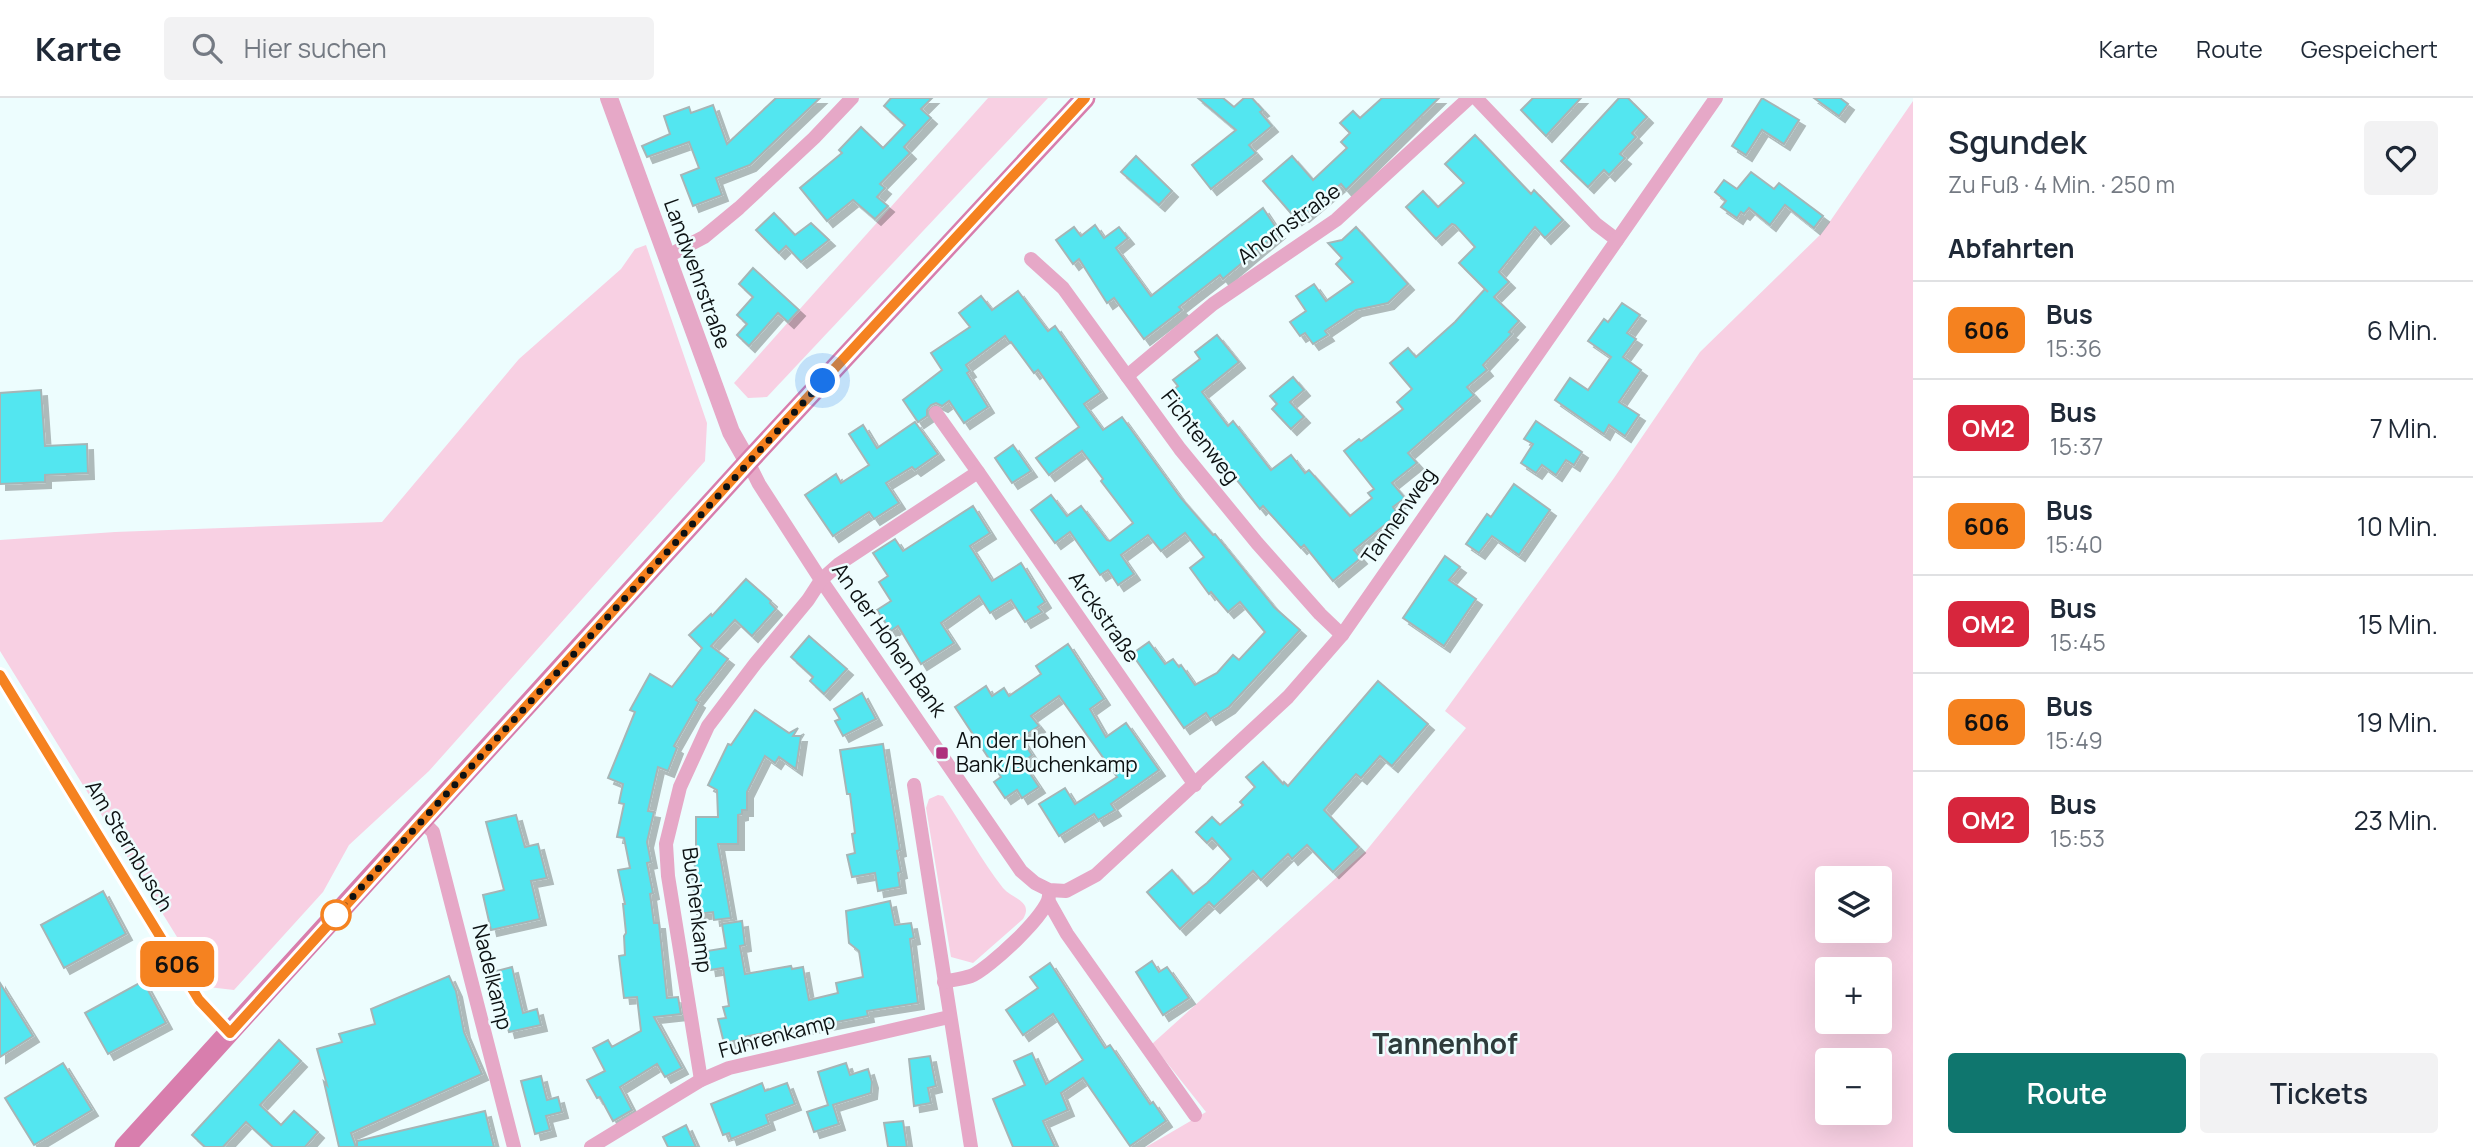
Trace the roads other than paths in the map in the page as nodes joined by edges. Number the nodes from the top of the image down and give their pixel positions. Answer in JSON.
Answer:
{"nodes":[{"id":1,"x":609,"y":98,"type":"edge"},
{"id":2,"x":852,"y":98,"type":"edge"},
{"id":3,"x":1085,"y":98,"type":"edge"},
{"id":4,"x":1469,"y":98,"type":"edge"},
{"id":5,"x":1476,"y":98,"type":"edge"},
{"id":6,"x":1716,"y":98,"type":"edge"},
{"id":7,"x":1617,"y":240,"type":"junction"},
{"id":8,"x":666,"y":257,"type":"junction"},
{"id":9,"x":1031,"y":259,"type":"dead end"},
{"id":10,"x":1127,"y":376,"type":"junction"},
{"id":11,"x":936,"y":413,"type":"dead end"},
{"id":12,"x":748,"y":462,"type":"junction"},
{"id":13,"x":978,"y":472,"type":"junction"},
{"id":14,"x":821,"y":580,"type":"junction"},
{"id":15,"x":1342,"y":635,"type":"junction"},
{"id":16,"x":0,"y":675,"type":"edge"},
{"id":17,"x":914,"y":785,"type":"dead end"},
{"id":18,"x":1195,"y":785,"type":"junction"},
{"id":19,"x":423,"y":822,"type":"junction"},
{"id":20,"x":1049,"y":896,"type":"junction"},
{"id":21,"x":944,"y":982,"type":"junction"},
{"id":22,"x":949,"y":1017,"type":"junction"},
{"id":23,"x":230,"y":1033,"type":"junction"},
{"id":24,"x":701,"y":1080,"type":"junction"},
{"id":25,"x":1195,"y":1115,"type":"dead end"},
{"id":26,"x":126,"y":1146,"type":"edge"},
{"id":27,"x":514,"y":1147,"type":"edge"},
{"id":28,"x":591,"y":1147,"type":"edge"},
{"id":29,"x":971,"y":1147,"type":"edge"}],
"edges":[{"from":1,"to":8,"type":"street","name":"Landwehrstraße"},
{"from":2,"to":8,"type":"street"},
{"from":3,"to":12,"type":"main road"},
{"from":4,"to":10,"type":"street","name":"Ahornstraße"},
{"from":5,"to":7,"type":"street"},
{"from":6,"to":7,"type":"street","name":"Tannenweg"},
{"from":7,"to":15,"type":"street","name":"Tannenweg"},
{"from":8,"to":12,"type":"street","name":"Landwehrstraße"},
{"from":9,"to":10,"type":"street","name":"Fichtenweg"},
{"from":10,"to":15,"type":"street","name":"Fichtenweg"},
{"from":11,"to":13,"type":"street","name":"Arckstraße"},
{"from":12,"to":14,"type":"street","name":"An der Hohen Bank"},
{"from":12,"to":19,"type":"main road"},
{"from":13,"to":14,"type":"street"},
{"from":13,"to":18,"type":"street","name":"Arckstraße"},
{"from":14,"to":20,"type":"street","name":"An der Hohen Bank"},
{"from":14,"to":24,"type":"street","name":"Buchenkamp"},
{"from":15,"to":18,"type":"street","name":"Tannenweg"},
{"from":16,"to":23,"type":"street","name":"Am Sternbusch"},
{"from":17,"to":21,"type":"street"},
{"from":18,"to":20,"type":"street","name":"Tannenweg"},
{"from":19,"to":23,"type":"main road"},
{"from":19,"to":27,"type":"street","name":"Nadelkamp"},
{"from":20,"to":21,"type":"street"},
{"from":20,"to":25,"type":"street","name":"An der Hohen Bank"},
{"from":21,"to":22,"type":"street"},
{"from":22,"to":24,"type":"street","name":"Fuhrenkamp"},
{"from":22,"to":29,"type":"street"},
{"from":23,"to":26,"type":"main road"},
{"from":24,"to":28,"type":"street","name":"Fuhrenkamp"}]}
